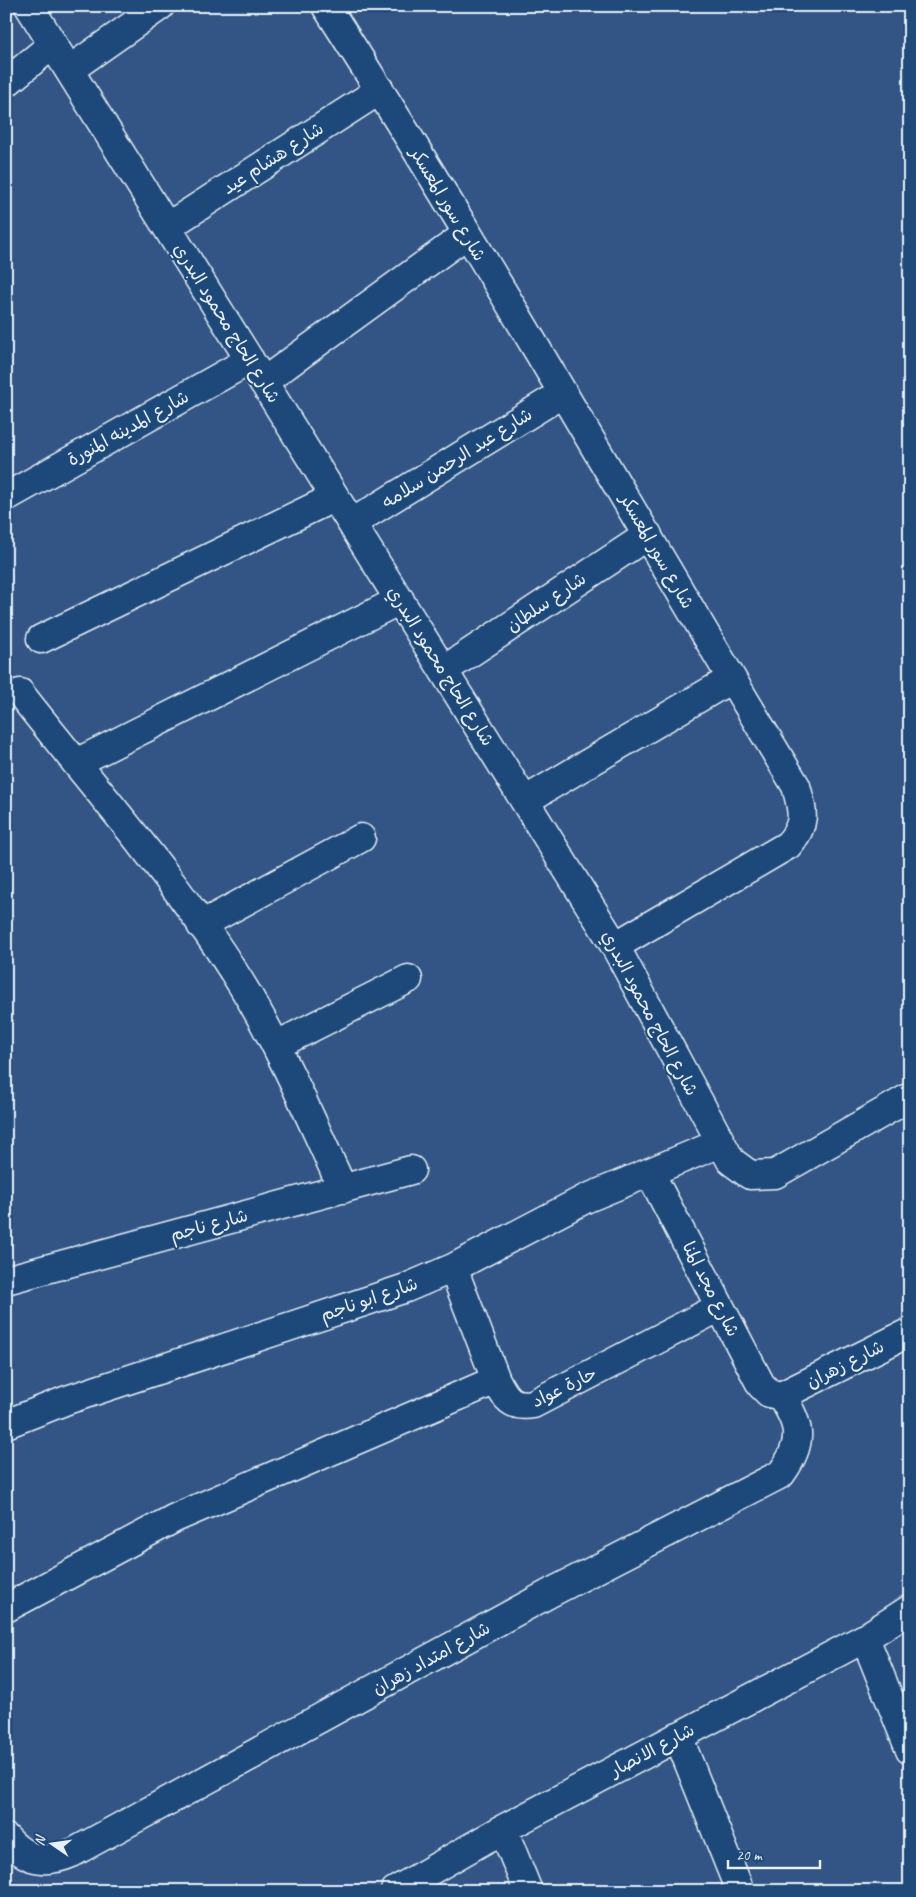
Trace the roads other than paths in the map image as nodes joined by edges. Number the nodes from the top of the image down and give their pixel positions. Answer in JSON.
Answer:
{"nodes":[{"id":1,"x":29,"y":6,"type":"edge"},
{"id":2,"x":160,"y":6,"type":"edge"},
{"id":3,"x":326,"y":6,"type":"edge"},
{"id":4,"x":53,"y":44,"type":"junction"},
{"id":5,"x":69,"y":70,"type":"junction"},
{"id":6,"x":6,"y":84,"type":"edge"},
{"id":7,"x":380,"y":90,"type":"junction"},
{"id":8,"x":167,"y":227,"type":"junction"},
{"id":9,"x":467,"y":234,"type":"junction"},
{"id":10,"x":256,"y":371,"type":"junction"},
{"id":11,"x":563,"y":393,"type":"junction"},
{"id":12,"x":6,"y":497,"type":"edge"},
{"id":13,"x":335,"y":497,"type":"junction"},
{"id":14,"x":352,"y":524,"type":"junction"},
{"id":15,"x":648,"y":535,"type":"junction"},
{"id":16,"x":400,"y":600,"type":"junction"},
{"id":17,"x":41,"y":639,"type":"dead end"},
{"id":18,"x":444,"y":670,"type":"junction"},
{"id":19,"x":731,"y":679,"type":"junction"},
{"id":20,"x":20,"y":693,"type":"dead end"},
{"id":21,"x":76,"y":763,"type":"junction"},
{"id":22,"x":526,"y":800,"type":"junction"},
{"id":23,"x":361,"y":838,"type":"dead end"},
{"id":24,"x":201,"y":925,"type":"junction"},
{"id":25,"x":615,"y":946,"type":"junction"},
{"id":26,"x":408,"y":979,"type":"dead end"},
{"id":27,"x":277,"y":1045,"type":"junction"},
{"id":28,"x":910,"y":1097,"type":"edge"},
{"id":29,"x":720,"y":1143,"type":"junction"},
{"id":30,"x":412,"y":1170,"type":"dead end"},
{"id":31,"x":650,"y":1173,"type":"junction"},
{"id":32,"x":343,"y":1189,"type":"junction"},
{"id":33,"x":453,"y":1268,"type":"junction"},
{"id":34,"x":6,"y":1280,"type":"edge"},
{"id":35,"x":720,"y":1307,"type":"junction"},
{"id":36,"x":910,"y":1332,"type":"edge"},
{"id":37,"x":496,"y":1380,"type":"junction"},
{"id":38,"x":781,"y":1396,"type":"junction"},
{"id":39,"x":6,"y":1424,"type":"edge"},
{"id":40,"x":6,"y":1608,"type":"edge"},
{"id":41,"x":910,"y":1609,"type":"edge"},
{"id":42,"x":865,"y":1638,"type":"junction"},
{"id":43,"x":678,"y":1736,"type":"junction"},
{"id":44,"x":910,"y":1750,"type":"edge"},
{"id":45,"x":503,"y":1830,"type":"junction"},
{"id":46,"x":6,"y":1838,"type":"edge"},
{"id":47,"x":395,"y":1891,"type":"edge"},
{"id":48,"x":528,"y":1891,"type":"edge"},
{"id":49,"x":740,"y":1891,"type":"edge"}],
"edges":[{"from":1,"to":4,"type":"street","name":"شارع الحاج محمود البدري"},
{"from":2,"to":5,"type":"street"},
{"from":3,"to":7,"type":"street","name":"شارع سور المعسكر"},
{"from":4,"to":5,"type":"street","name":"شارع الحاج محمود البدري"},
{"from":4,"to":6,"type":"street"},
{"from":5,"to":8,"type":"street","name":"شارع الحاج محمود البدري"},
{"from":7,"to":8,"type":"street","name":"شارع هشام عيد"},
{"from":7,"to":9,"type":"street","name":"شارع سور المعسكر"},
{"from":8,"to":10,"type":"street","name":"شارع الحاج محمود البدري"},
{"from":9,"to":10,"type":"street","name":"شارع المدينه المنورة"},
{"from":9,"to":11,"type":"street","name":"شارع سور المعسكر"},
{"from":10,"to":12,"type":"street","name":"شارع المدينه المنورة"},
{"from":10,"to":13,"type":"street","name":"شارع الحاج محمود البدري"},
{"from":11,"to":14,"type":"street","name":"شارع عبد الرحمن سلامه"},
{"from":11,"to":15,"type":"street","name":"شارع سور المعسكر"},
{"from":13,"to":14,"type":"street","name":"شارع الحاج محمود البدري"},
{"from":13,"to":17,"type":"street"},
{"from":14,"to":16,"type":"street","name":"شارع الحاج محمود البدري"},
{"from":15,"to":18,"type":"street","name":"شارع سلطان"},
{"from":15,"to":19,"type":"street","name":"شارع سور المعسكر"},
{"from":16,"to":18,"type":"street","name":"شارع الحاج محمود البدري"},
{"from":16,"to":21,"type":"street"},
{"from":18,"to":22,"type":"street","name":"شارع الحاج محمود البدري"},
{"from":19,"to":22,"type":"street"},
{"from":19,"to":25,"type":"street","name":"شارع سور المعسكر"},
{"from":20,"to":21,"type":"street"},
{"from":21,"to":24,"type":"street"},
{"from":22,"to":25,"type":"street","name":"شارع الحاج محمود البدري"},
{"from":23,"to":24,"type":"street"},
{"from":24,"to":27,"type":"street"},
{"from":25,"to":29,"type":"street","name":"شارع الحاج محمود البدري"},
{"from":26,"to":27,"type":"street"},
{"from":27,"to":32,"type":"street"},
{"from":28,"to":29,"type":"street","name":"شارع الحاج محمود البدري"},
{"from":29,"to":31,"type":"street","name":"شارع ابو ناجم"},
{"from":30,"to":32,"type":"street","name":"شارع ناجم"},
{"from":31,"to":33,"type":"street","name":"شارع ابو ناجم"},
{"from":31,"to":35,"type":"street","name":"شارع مجد المنا"},
{"from":32,"to":34,"type":"street","name":"شارع ناجم"},
{"from":33,"to":37,"type":"street","name":"حارة عواد"},
{"from":33,"to":39,"type":"street","name":"شارع ابو ناجم"},
{"from":35,"to":37,"type":"street","name":"حارة عواد"},
{"from":35,"to":38,"type":"street","name":"شارع مجد المنا"},
{"from":36,"to":38,"type":"street","name":"شارع زهران"},
{"from":37,"to":40,"type":"street"},
{"from":38,"to":46,"type":"street","name":"شارع امتداد زهران"},
{"from":41,"to":42,"type":"street","name":"شارع الانصار"},
{"from":42,"to":43,"type":"street","name":"شارع الانصار"},
{"from":42,"to":44,"type":"street"},
{"from":43,"to":45,"type":"street","name":"شارع الانصار"},
{"from":43,"to":49,"type":"street"},
{"from":45,"to":47,"type":"street","name":"شارع الانصار"},
{"from":45,"to":48,"type":"street"}]}
